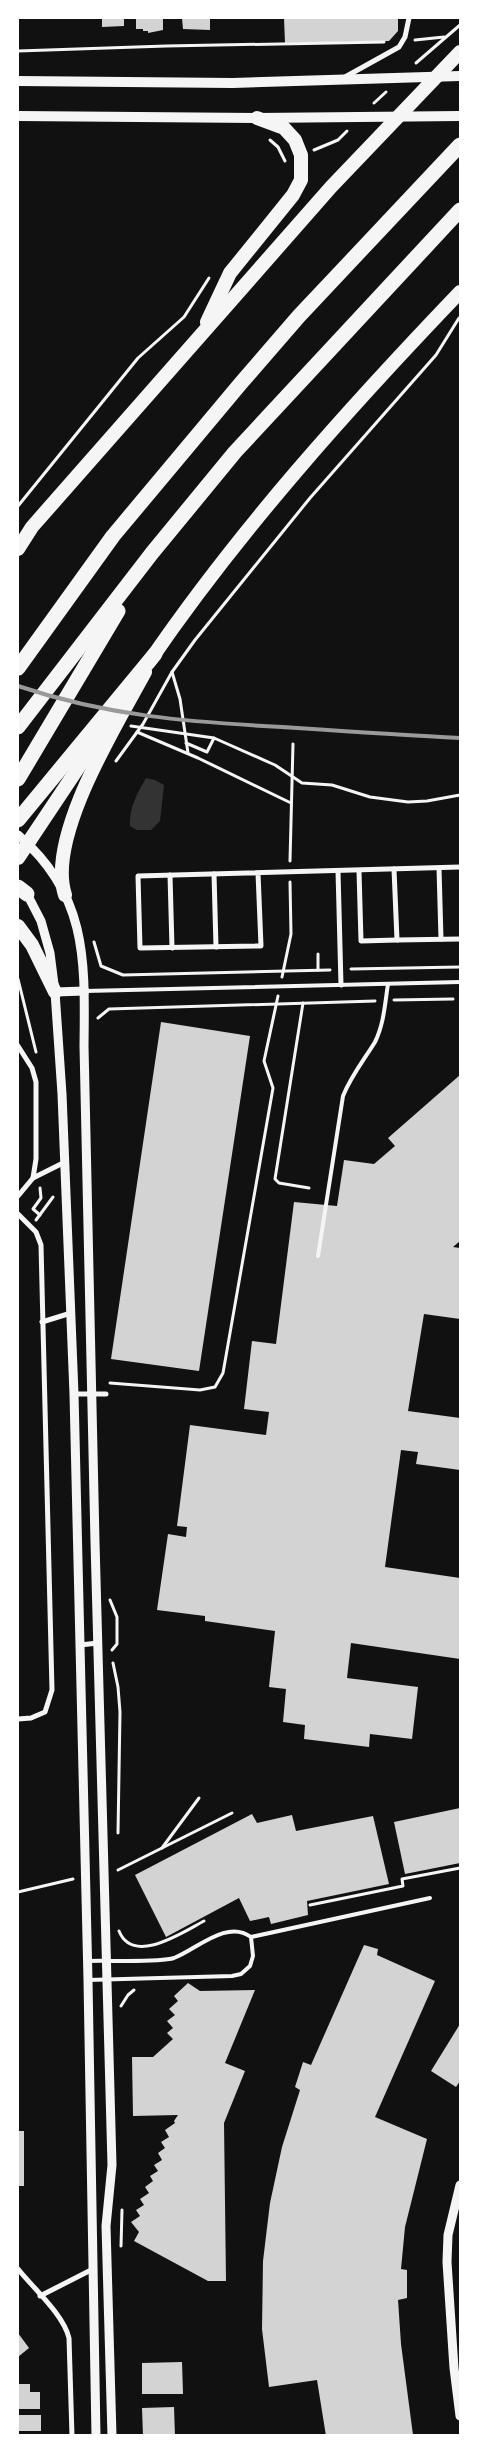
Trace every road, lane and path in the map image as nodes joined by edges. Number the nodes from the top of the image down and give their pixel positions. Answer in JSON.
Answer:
{"nodes":[{"id":1,"x":409,"y":18,"type":"edge"},
{"id":2,"x":460,"y":25,"type":"edge"},
{"id":3,"x":444,"y":37,"type":"junction"},
{"id":4,"x":403,"y":41,"type":"junction"},
{"id":5,"x":18,"y":51,"type":"edge"},
{"id":6,"x":460,"y":52,"type":"edge"},
{"id":7,"x":427,"y":53,"type":"dead end"},
{"id":8,"x":460,"y":76,"type":"edge"},
{"id":9,"x":435,"y":77,"type":"junction"},
{"id":10,"x":340,"y":80,"type":"junction"},
{"id":11,"x":18,"y":81,"type":"edge"},
{"id":12,"x":18,"y":116,"type":"edge"},
{"id":13,"x":400,"y":116,"type":"junction"},
{"id":14,"x":460,"y":116,"type":"edge"},
{"id":15,"x":257,"y":118,"type":"junction"},
{"id":16,"x":344,"y":133,"type":"dead end"},
{"id":17,"x":267,"y":138,"type":"dead end"},
{"id":18,"x":460,"y":144,"type":"edge"},
{"id":19,"x":311,"y":151,"type":"dead end"},
{"id":20,"x":286,"y":167,"type":"dead end"},
{"id":21,"x":460,"y":210,"type":"edge"},
{"id":22,"x":213,"y":272,"type":"dead end"},
{"id":23,"x":460,"y":292,"type":"edge"},
{"id":24,"x":460,"y":315,"type":"edge"},
{"id":25,"x":202,"y":334,"type":"junction"},
{"id":26,"x":18,"y":506,"type":"edge"},
{"id":27,"x":18,"y":548,"type":"edge"},
{"id":28,"x":152,"y":554,"type":"junction"},
{"id":29,"x":155,"y":654,"type":"junction"},
{"id":30,"x":18,"y":666,"type":"edge"},
{"id":31,"x":172,"y":672,"type":"junction"},
{"id":32,"x":18,"y":727,"type":"edge"},
{"id":33,"x":137,"y":732,"type":"junction"},
{"id":34,"x":186,"y":743,"type":"junction"},
{"id":35,"x":293,"y":744,"type":"dead end"},
{"id":36,"x":188,"y":753,"type":"junction"},
{"id":37,"x":113,"y":765,"type":"dead end"},
{"id":38,"x":292,"y":778,"type":"junction"},
{"id":39,"x":18,"y":779,"type":"edge"},
{"id":40,"x":460,"y":795,"type":"edge"},
{"id":41,"x":291,"y":803,"type":"junction"},
{"id":42,"x":18,"y":820,"type":"edge"},
{"id":43,"x":22,"y":839,"type":"edge"},
{"id":44,"x":18,"y":858,"type":"edge"},
{"id":45,"x":460,"y":867,"type":"edge"},
{"id":46,"x":439,"y":868,"type":"junction"},
{"id":47,"x":359,"y":870,"type":"junction"},
{"id":48,"x":394,"y":870,"type":"junction"},
{"id":49,"x":290,"y":871,"type":"dead end"},
{"id":50,"x":338,"y":871,"type":"junction"},
{"id":51,"x":258,"y":873,"type":"junction"},
{"id":52,"x":214,"y":874,"type":"junction"},
{"id":53,"x":170,"y":875,"type":"junction"},
{"id":54,"x":18,"y":880,"type":"edge"},
{"id":55,"x":290,"y":880,"type":"dead end"},
{"id":56,"x":22,"y":890,"type":"edge"},
{"id":57,"x":65,"y":895,"type":"junction"},
{"id":58,"x":18,"y":926,"type":"edge"},
{"id":59,"x":441,"y":939,"type":"junction"},
{"id":60,"x":460,"y":939,"type":"edge"},
{"id":61,"x":397,"y":940,"type":"junction"},
{"id":62,"x":216,"y":947,"type":"junction"},
{"id":63,"x":172,"y":948,"type":"junction"},
{"id":64,"x":318,"y":954,"type":"dead end"},
{"id":65,"x":452,"y":967,"type":"dead end"},
{"id":66,"x":460,"y":967,"type":"edge"},
{"id":67,"x":318,"y":970,"type":"dead end"},
{"id":68,"x":18,"y":979,"type":"edge"},
{"id":69,"x":460,"y":982,"type":"edge"},
{"id":70,"x":281,"y":983,"type":"dead end"},
{"id":71,"x":388,"y":984,"type":"junction"},
{"id":72,"x":341,"y":985,"type":"junction"},
{"id":73,"x":85,"y":991,"type":"junction"},
{"id":74,"x":55,"y":992,"type":"junction"},
{"id":75,"x":278,"y":992,"type":"dead end"},
{"id":76,"x":452,"y":998,"type":"dead end"},
{"id":77,"x":379,"y":1001,"type":"dead end"},
{"id":78,"x":388,"y":1001,"type":"dead end"},
{"id":79,"x":303,"y":1003,"type":"junction"},
{"id":80,"x":97,"y":1021,"type":"dead end"},
{"id":81,"x":18,"y":1046,"type":"edge"},
{"id":82,"x":37,"y":1054,"type":"dead end"},
{"id":83,"x":63,"y":1163,"type":"junction"},
{"id":84,"x":33,"y":1178,"type":"junction"},
{"id":85,"x":40,"y":1188,"type":"dead end"},
{"id":86,"x":309,"y":1188,"type":"dead end"},
{"id":87,"x":53,"y":1190,"type":"dead end"},
{"id":88,"x":18,"y":1196,"type":"edge"},
{"id":89,"x":18,"y":1214,"type":"edge"},
{"id":90,"x":40,"y":1215,"type":"junction"},
{"id":91,"x":36,"y":1221,"type":"dead end"},
{"id":92,"x":318,"y":1256,"type":"dead end"},
{"id":93,"x":71,"y":1313,"type":"junction"},
{"id":94,"x":42,"y":1322,"type":"junction"},
{"id":95,"x":108,"y":1383,"type":"dead end"},
{"id":96,"x":74,"y":1394,"type":"junction"},
{"id":97,"x":91,"y":1394,"type":"junction"},
{"id":98,"x":106,"y":1394,"type":"dead end"},
{"id":99,"x":98,"y":1643,"type":"junction"},
{"id":100,"x":117,"y":1644,"type":"dead end"},
{"id":101,"x":80,"y":1645,"type":"junction"},
{"id":102,"x":111,"y":1652,"type":"dead end"},
{"id":103,"x":112,"y":1660,"type":"dead end"},
{"id":104,"x":18,"y":1719,"type":"edge"},
{"id":105,"x":199,"y":1798,"type":"dead end"},
{"id":106,"x":232,"y":1812,"type":"dead end"},
{"id":107,"x":118,"y":1837,"type":"dead end"},
{"id":108,"x":162,"y":1849,"type":"junction"},
{"id":109,"x":118,"y":1862,"type":"dead end"},
{"id":110,"x":460,"y":1868,"type":"edge"},
{"id":111,"x":118,"y":1871,"type":"junction"},
{"id":112,"x":85,"y":1876,"type":"junction"},
{"id":113,"x":118,"y":1878,"type":"dead end"},
{"id":114,"x":18,"y":1892,"type":"edge"},
{"id":115,"x":430,"y":1898,"type":"dead end"},
{"id":116,"x":310,"y":1905,"type":"dead end"},
{"id":117,"x":204,"y":1921,"type":"dead end"},
{"id":118,"x":118,"y":1929,"type":"dead end"},
{"id":119,"x":252,"y":1937,"type":"junction"},
{"id":120,"x":108,"y":1960,"type":"junction"},
{"id":121,"x":88,"y":1961,"type":"junction"},
{"id":122,"x":88,"y":1980,"type":"junction"},
{"id":123,"x":108,"y":1980,"type":"junction"},
{"id":124,"x":141,"y":1986,"type":"dead end"},
{"id":125,"x":121,"y":2014,"type":"dead end"},
{"id":126,"x":460,"y":2185,"type":"edge"},
{"id":127,"x":123,"y":2200,"type":"dead end"},
{"id":128,"x":121,"y":2253,"type":"dead end"},
{"id":129,"x":18,"y":2269,"type":"edge"},
{"id":130,"x":94,"y":2269,"type":"junction"},
{"id":131,"x":40,"y":2296,"type":"junction"},
{"id":132,"x":460,"y":2416,"type":"edge"},
{"id":133,"x":72,"y":2436,"type":"edge"},
{"id":134,"x":96,"y":2436,"type":"edge"},
{"id":135,"x":112,"y":2436,"type":"edge"}],
"edges":[{"from":1,"to":4,"type":"street"},
{"from":2,"to":3,"type":"path"},
{"from":3,"to":4,"type":"path"},
{"from":3,"to":7,"type":"path"},
{"from":4,"to":5,"type":"path"},
{"from":4,"to":10,"type":"street"},
{"from":6,"to":9,"type":"highway"},
{"from":8,"to":9,"type":"main road"},
{"from":9,"to":10,"type":"main road"},
{"from":9,"to":13,"type":"highway"},
{"from":10,"to":11,"type":"main road"},
{"from":12,"to":15,"type":"main road"},
{"from":13,"to":14,"type":"main road"},
{"from":13,"to":15,"type":"main road"},
{"from":13,"to":25,"type":"highway"},
{"from":15,"to":25,"type":"highway"},
{"from":16,"to":19,"type":"path"},
{"from":17,"to":20,"type":"path"},
{"from":18,"to":30,"type":"highway"},
{"from":21,"to":28,"type":"highway"},
{"from":22,"to":26,"type":"path"},
{"from":23,"to":29,"type":"highway"},
{"from":24,"to":31,"type":"path"},
{"from":25,"to":27,"type":"highway"},
{"from":28,"to":32,"type":"highway"},
{"from":28,"to":39,"type":"highway"},
{"from":29,"to":42,"type":"highway"},
{"from":29,"to":43,"type":"highway"},
{"from":29,"to":57,"type":"highway"},
{"from":31,"to":33,"type":"path"},
{"from":31,"to":34,"type":"path"},
{"from":33,"to":36,"type":"path"},
{"from":33,"to":37,"type":"path"},
{"from":34,"to":36,"type":"path"},
{"from":34,"to":38,"type":"path"},
{"from":35,"to":38,"type":"path"},
{"from":36,"to":41,"type":"path"},
{"from":38,"to":40,"type":"path"},
{"from":38,"to":41,"type":"path"},
{"from":41,"to":49,"type":"path"},
{"from":43,"to":44,"type":"highway"},
{"from":43,"to":57,"type":"street"},
{"from":45,"to":46,"type":"street"},
{"from":46,"to":48,"type":"street"},
{"from":46,"to":59,"type":"street"},
{"from":47,"to":48,"type":"street"},
{"from":47,"to":50,"type":"street"},
{"from":47,"to":61,"type":"street"},
{"from":48,"to":61,"type":"street"},
{"from":50,"to":51,"type":"street"},
{"from":50,"to":72,"type":"street"},
{"from":51,"to":52,"type":"street"},
{"from":51,"to":62,"type":"street"},
{"from":52,"to":53,"type":"street"},
{"from":52,"to":62,"type":"street"},
{"from":53,"to":63,"type":"street"},
{"from":53,"to":63,"type":"street"},
{"from":54,"to":56,"type":"street"},
{"from":55,"to":70,"type":"path"},
{"from":56,"to":74,"type":"street"},
{"from":57,"to":73,"type":"street"},
{"from":58,"to":74,"type":"highway"},
{"from":59,"to":60,"type":"street"},
{"from":59,"to":61,"type":"street"},
{"from":62,"to":63,"type":"street"},
{"from":64,"to":67,"type":"path"},
{"from":65,"to":66,"type":"path"},
{"from":68,"to":82,"type":"path"},
{"from":69,"to":71,"type":"lane"},
{"from":71,"to":72,"type":"lane"},
{"from":71,"to":92,"type":"lane"},
{"from":72,"to":73,"type":"lane"},
{"from":73,"to":74,"type":"street"},
{"from":73,"to":97,"type":"street"},
{"from":74,"to":83,"type":"street"},
{"from":75,"to":95,"type":"path"},
{"from":76,"to":78,"type":"path"},
{"from":77,"to":79,"type":"path"},
{"from":79,"to":80,"type":"path"},
{"from":79,"to":86,"type":"path"},
{"from":81,"to":84,"type":"street"},
{"from":83,"to":84,"type":"street"},
{"from":83,"to":93,"type":"street"},
{"from":84,"to":88,"type":"street"},
{"from":85,"to":90,"type":"path"},
{"from":87,"to":90,"type":"path"},
{"from":89,"to":94,"type":"street"},
{"from":90,"to":91,"type":"path"},
{"from":93,"to":94,"type":"street"},
{"from":93,"to":96,"type":"street"},
{"from":94,"to":104,"type":"street"},
{"from":96,"to":97,"type":"street"},
{"from":96,"to":101,"type":"street"},
{"from":97,"to":98,"type":"street"},
{"from":97,"to":99,"type":"street"},
{"from":99,"to":101,"type":"street"},
{"from":99,"to":120,"type":"street"},
{"from":100,"to":102,"type":"path"},
{"from":101,"to":112,"type":"street"},
{"from":103,"to":107,"type":"path"},
{"from":105,"to":108,"type":"path"},
{"from":106,"to":108,"type":"path"},
{"from":108,"to":111,"type":"path"},
{"from":109,"to":111,"type":"path"},
{"from":110,"to":116,"type":"path"},
{"from":111,"to":113,"type":"path"},
{"from":112,"to":114,"type":"path"},
{"from":112,"to":121,"type":"street"},
{"from":115,"to":119,"type":"lane"},
{"from":117,"to":118,"type":"path"},
{"from":119,"to":120,"type":"lane"},
{"from":119,"to":123,"type":"lane"},
{"from":120,"to":121,"type":"lane"},
{"from":120,"to":123,"type":"street"},
{"from":121,"to":122,"type":"street"},
{"from":122,"to":123,"type":"lane"},
{"from":122,"to":130,"type":"street"},
{"from":123,"to":135,"type":"street"},
{"from":124,"to":125,"type":"path"},
{"from":126,"to":132,"type":"street"},
{"from":127,"to":128,"type":"path"},
{"from":129,"to":131,"type":"street"},
{"from":130,"to":131,"type":"street"},
{"from":130,"to":134,"type":"street"},
{"from":131,"to":133,"type":"street"}]}
